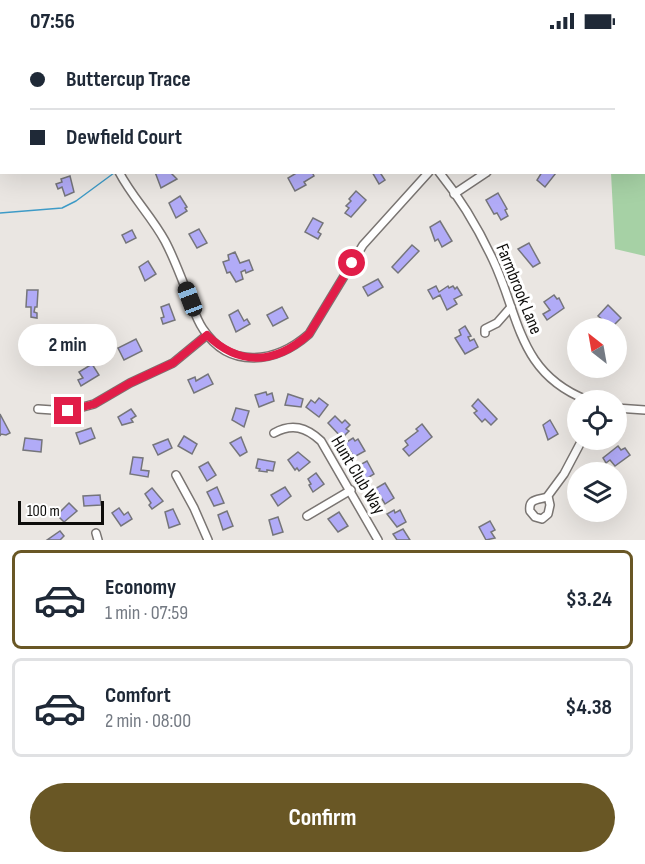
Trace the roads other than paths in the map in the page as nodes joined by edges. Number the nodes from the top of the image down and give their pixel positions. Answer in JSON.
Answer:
{"nodes":[{"id":1,"x":120,"y":174,"type":"edge"},
{"id":2,"x":427,"y":174,"type":"edge"},
{"id":3,"x":440,"y":174,"type":"edge"},
{"id":4,"x":484,"y":174,"type":"edge"},
{"id":5,"x":454,"y":194,"type":"junction"},
{"id":6,"x":511,"y":307,"type":"junction"},
{"id":7,"x":485,"y":333,"type":"dead end"},
{"id":8,"x":207,"y":335,"type":"junction"},
{"id":9,"x":568,"y":390,"type":"edge"},
{"id":10,"x":38,"y":409,"type":"dead end"},
{"id":11,"x":627,"y":409,"type":"edge"},
{"id":12,"x":645,"y":410,"type":"edge"},
{"id":13,"x":274,"y":433,"type":"dead end"},
{"id":14,"x":577,"y":450,"type":"edge"},
{"id":15,"x":177,"y":475,"type":"dead end"},
{"id":16,"x":351,"y":490,"type":"junction"},
{"id":17,"x":548,"y":496,"type":"dead end"},
{"id":18,"x":307,"y":516,"type":"dead end"},
{"id":19,"x":208,"y":540,"type":"edge"},
{"id":20,"x":378,"y":540,"type":"edge"}],
"edges":[{"from":1,"to":8,"type":"street"},
{"from":2,"to":8,"type":"street"},
{"from":3,"to":5,"type":"street","name":"Farmbrook Lane"},
{"from":4,"to":5,"type":"street"},
{"from":5,"to":6,"type":"street","name":"Farmbrook Lane"},
{"from":6,"to":7,"type":"street"},
{"from":6,"to":9,"type":"street","name":"Farmbrook Lane"},
{"from":8,"to":10,"type":"street"},
{"from":11,"to":12,"type":"street"},
{"from":13,"to":16,"type":"street","name":"Hunt Club Way"},
{"from":14,"to":17,"type":"street"},
{"from":15,"to":19,"type":"street"},
{"from":16,"to":18,"type":"street"},
{"from":16,"to":20,"type":"street","name":"Hunt Club Way"}]}
